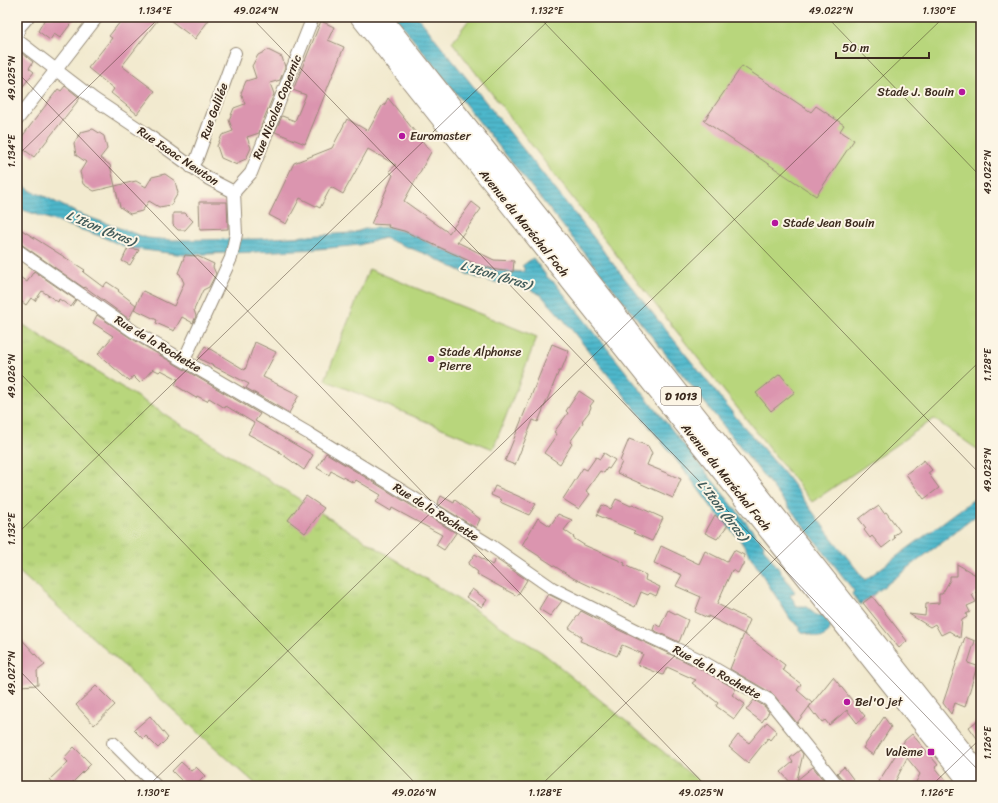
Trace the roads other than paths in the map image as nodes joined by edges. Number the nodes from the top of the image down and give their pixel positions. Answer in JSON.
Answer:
{"nodes":[{"id":1,"x":28,"y":17,"type":"edge"},
{"id":2,"x":97,"y":17,"type":"edge"},
{"id":3,"x":313,"y":17,"type":"edge"},
{"id":4,"x":360,"y":17,"type":"edge"},
{"id":5,"x":381,"y":17,"type":"edge"},
{"id":6,"x":18,"y":28,"type":"edge"},
{"id":7,"x":17,"y":40,"type":"edge"},
{"id":8,"x":235,"y":53,"type":"dead end"},
{"id":9,"x":56,"y":70,"type":"junction"},
{"id":10,"x":17,"y":120,"type":"edge"},
{"id":11,"x":191,"y":167,"type":"junction"},
{"id":12,"x":234,"y":192,"type":"junction"},
{"id":13,"x":17,"y":250,"type":"edge"},
{"id":14,"x":184,"y":360,"type":"junction"},
{"id":15,"x":114,"y":742,"type":"dead end"},
{"id":16,"x":981,"y":775,"type":"edge"},
{"id":17,"x":156,"y":786,"type":"edge"},
{"id":18,"x":838,"y":786,"type":"edge"},
{"id":19,"x":972,"y":786,"type":"edge"}],
"edges":[{"from":1,"to":6,"type":"street"},
{"from":2,"to":9,"type":"street"},
{"from":3,"to":12,"type":"street","name":"Rue Nicolas Copernic"},
{"from":4,"to":19,"type":"main road","name":"Avenue du Maréchal Foch","number":"D 1013"},
{"from":5,"to":16,"type":"main road","name":"Avenue du Maréchal Foch","number":"D 1013"},
{"from":7,"to":9,"type":"street","name":"Rue Isaac Newton"},
{"from":8,"to":11,"type":"street","name":"Rue Galilée"},
{"from":9,"to":10,"type":"street"},
{"from":9,"to":11,"type":"street","name":"Rue Isaac Newton"},
{"from":11,"to":12,"type":"street","name":"Rue Isaac Newton"},
{"from":12,"to":14,"type":"street"},
{"from":13,"to":14,"type":"street","name":"Rue de la Rochette"},
{"from":14,"to":18,"type":"street","name":"Rue de la Rochette"},
{"from":15,"to":17,"type":"street"}]}
